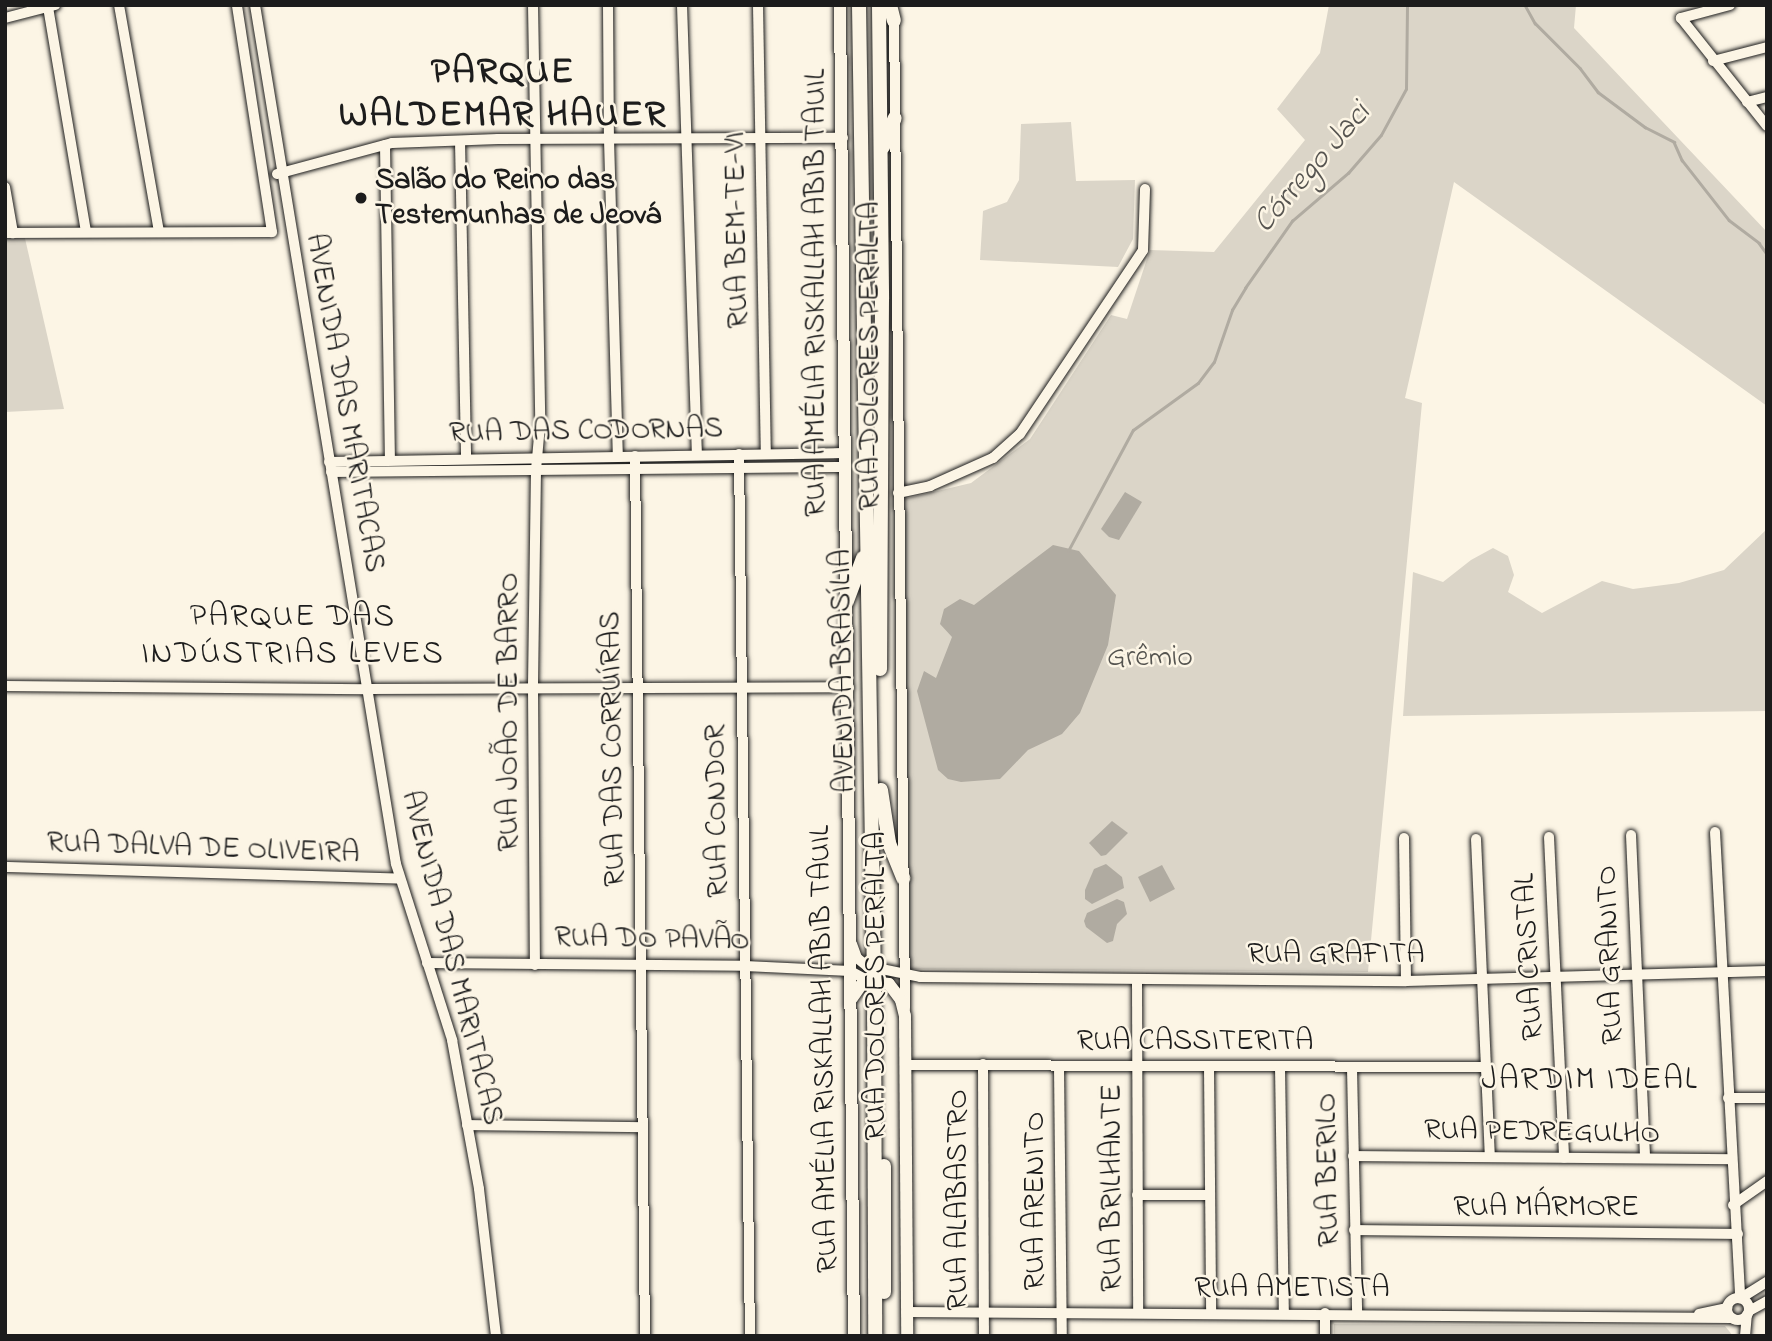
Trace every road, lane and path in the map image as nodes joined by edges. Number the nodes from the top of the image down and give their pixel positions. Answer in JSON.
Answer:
{"nodes":[{"id":1,"x":119,"y":5,"type":"edge"},
{"id":2,"x":237,"y":5,"type":"edge"},
{"id":3,"x":255,"y":5,"type":"edge"},
{"id":4,"x":533,"y":5,"type":"edge"},
{"id":5,"x":608,"y":5,"type":"edge"},
{"id":6,"x":682,"y":5,"type":"edge"},
{"id":7,"x":758,"y":5,"type":"edge"},
{"id":8,"x":840,"y":5,"type":"edge"},
{"id":9,"x":879,"y":5,"type":"edge"},
{"id":10,"x":892,"y":5,"type":"edge"},
{"id":11,"x":1730,"y":5,"type":"edge"},
{"id":12,"x":52,"y":6,"type":"edge"},
{"id":13,"x":859,"y":6,"type":"edge"},
{"id":14,"x":5,"y":18,"type":"edge"},
{"id":15,"x":894,"y":21,"type":"joint"},
{"id":16,"x":1767,"y":47,"type":"edge"},
{"id":17,"x":261,"y":56,"type":"junction"},
{"id":18,"x":246,"y":58,"type":"junction"},
{"id":19,"x":1713,"y":61,"type":"junction"},
{"id":20,"x":1767,"y":97,"type":"edge"},
{"id":21,"x":1747,"y":102,"type":"junction"},
{"id":22,"x":895,"y":118,"type":"junction"},
{"id":23,"x":1767,"y":126,"type":"edge"},
{"id":24,"x":761,"y":138,"type":"junction"},
{"id":25,"x":843,"y":138,"type":"junction"},
{"id":26,"x":534,"y":139,"type":"junction"},
{"id":27,"x":609,"y":139,"type":"junction"},
{"id":28,"x":685,"y":139,"type":"junction"},
{"id":29,"x":460,"y":141,"type":"junction"},
{"id":30,"x":386,"y":145,"type":"junction"},
{"id":31,"x":261,"y":156,"type":"junction"},
{"id":32,"x":280,"y":175,"type":"junction"},
{"id":33,"x":879,"y":176,"type":"junction"},
{"id":34,"x":5,"y":187,"type":"edge"},
{"id":35,"x":1145,"y":189,"type":"dead end"},
{"id":36,"x":159,"y":231,"type":"junction"},
{"id":37,"x":86,"y":232,"type":"junction"},
{"id":38,"x":9,"y":233,"type":"edge"},
{"id":39,"x":766,"y":453,"type":"junction"},
{"id":40,"x":843,"y":453,"type":"junction"},
{"id":41,"x":739,"y":454,"type":"junction"},
{"id":42,"x":696,"y":455,"type":"junction"},
{"id":43,"x":618,"y":456,"type":"junction"},
{"id":44,"x":635,"y":456,"type":"junction"},
{"id":45,"x":603,"y":457,"type":"junction"},
{"id":46,"x":443,"y":459,"type":"junction"},
{"id":47,"x":466,"y":459,"type":"junction"},
{"id":48,"x":390,"y":460,"type":"junction"},
{"id":49,"x":536,"y":464,"type":"junction"},
{"id":50,"x":330,"y":467,"type":"junction"},
{"id":51,"x":843,"y":467,"type":"junction"},
{"id":52,"x":739,"y":468,"type":"junction"},
{"id":53,"x":635,"y":469,"type":"junction"},
{"id":54,"x":604,"y":470,"type":"junction"},
{"id":55,"x":443,"y":472,"type":"junction"},
{"id":56,"x":898,"y":493,"type":"junction"},
{"id":57,"x":869,"y":515,"type":"junction"},
{"id":58,"x":847,"y":601,"type":"junction"},
{"id":59,"x":741,"y":685,"type":"junction"},
{"id":60,"x":5,"y":686,"type":"edge"},
{"id":61,"x":637,"y":687,"type":"junction"},
{"id":62,"x":849,"y":687,"type":"junction"},
{"id":63,"x":533,"y":688,"type":"junction"},
{"id":64,"x":367,"y":689,"type":"junction"},
{"id":65,"x":881,"y":790,"type":"junction"},
{"id":66,"x":1715,"y":832,"type":"dead end"},
{"id":67,"x":1631,"y":835,"type":"dead end"},
{"id":68,"x":1549,"y":837,"type":"dead end"},
{"id":69,"x":1404,"y":838,"type":"dead end"},
{"id":70,"x":1476,"y":839,"type":"dead end"},
{"id":71,"x":5,"y":867,"type":"edge"},
{"id":72,"x":903,"y":878,"type":"junction"},
{"id":73,"x":400,"y":879,"type":"junction"},
{"id":74,"x":850,"y":933,"type":"junction"},
{"id":75,"x":903,"y":947,"type":"junction"},
{"id":76,"x":427,"y":963,"type":"junction"},
{"id":77,"x":535,"y":965,"type":"junction"},
{"id":78,"x":641,"y":966,"type":"junction"},
{"id":79,"x":745,"y":966,"type":"junction"},
{"id":80,"x":850,"y":971,"type":"junction"},
{"id":81,"x":1767,"y":971,"type":"edge"},
{"id":82,"x":1636,"y":972,"type":"junction"},
{"id":83,"x":1722,"y":972,"type":"junction"},
{"id":84,"x":878,"y":975,"type":"junction"},
{"id":85,"x":905,"y":975,"type":"junction"},
{"id":86,"x":1557,"y":976,"type":"junction"},
{"id":87,"x":1481,"y":977,"type":"junction"},
{"id":88,"x":1138,"y":979,"type":"junction"},
{"id":89,"x":1406,"y":981,"type":"junction"},
{"id":90,"x":852,"y":998,"type":"junction"},
{"id":91,"x":905,"y":1016,"type":"junction"},
{"id":92,"x":983,"y":1064,"type":"junction"},
{"id":93,"x":905,"y":1065,"type":"junction"},
{"id":94,"x":1059,"y":1066,"type":"junction"},
{"id":95,"x":1137,"y":1066,"type":"junction"},
{"id":96,"x":1209,"y":1066,"type":"junction"},
{"id":97,"x":1280,"y":1067,"type":"junction"},
{"id":98,"x":1485,"y":1067,"type":"junction"},
{"id":99,"x":1352,"y":1068,"type":"junction"},
{"id":100,"x":1728,"y":1098,"type":"junction"},
{"id":101,"x":1767,"y":1098,"type":"edge"},
{"id":102,"x":467,"y":1125,"type":"junction"},
{"id":103,"x":643,"y":1128,"type":"junction"},
{"id":104,"x":1353,"y":1156,"type":"junction"},
{"id":105,"x":1490,"y":1157,"type":"junction"},
{"id":106,"x":1564,"y":1158,"type":"junction"},
{"id":107,"x":1645,"y":1158,"type":"junction"},
{"id":108,"x":1731,"y":1159,"type":"junction"},
{"id":109,"x":1767,"y":1181,"type":"edge"},
{"id":110,"x":1137,"y":1195,"type":"junction"},
{"id":111,"x":1210,"y":1195,"type":"junction"},
{"id":112,"x":1733,"y":1205,"type":"junction"},
{"id":113,"x":1354,"y":1230,"type":"junction"},
{"id":114,"x":1738,"y":1238,"type":"junction"},
{"id":115,"x":1740,"y":1275,"type":"junction"},
{"id":116,"x":1767,"y":1282,"type":"edge"},
{"id":117,"x":1738,"y":1298,"type":"junction"},
{"id":118,"x":1767,"y":1301,"type":"edge"},
{"id":119,"x":1727,"y":1308,"type":"junction"},
{"id":120,"x":906,"y":1312,"type":"junction"},
{"id":121,"x":1061,"y":1312,"type":"junction"},
{"id":122,"x":984,"y":1313,"type":"junction"},
{"id":123,"x":1138,"y":1313,"type":"junction"},
{"id":124,"x":1211,"y":1313,"type":"junction"},
{"id":125,"x":1284,"y":1313,"type":"junction"},
{"id":126,"x":1325,"y":1313,"type":"junction"},
{"id":127,"x":1357,"y":1313,"type":"junction"},
{"id":128,"x":1741,"y":1316,"type":"junction"},
{"id":129,"x":1678,"y":1319,"type":"junction"},
{"id":130,"x":496,"y":1336,"type":"edge"},
{"id":131,"x":645,"y":1336,"type":"edge"},
{"id":132,"x":750,"y":1336,"type":"edge"},
{"id":133,"x":855,"y":1336,"type":"edge"},
{"id":134,"x":875,"y":1336,"type":"edge"},
{"id":135,"x":884,"y":1336,"type":"edge"},
{"id":136,"x":907,"y":1336,"type":"edge"},
{"id":137,"x":984,"y":1336,"type":"edge"},
{"id":138,"x":1062,"y":1336,"type":"edge"},
{"id":139,"x":1325,"y":1336,"type":"edge"},
{"id":140,"x":1743,"y":1336,"type":"edge"}],
"edges":[{"from":1,"to":36,"type":"street"},
{"from":2,"to":18,"type":"street","name":"AVENIDA DAS MARITACAS"},
{"from":3,"to":17,"type":"street","name":"AVENIDA DAS MARITACAS"},
{"from":4,"to":26,"type":"street","name":"RUA JOÃO DE BARRO"},
{"from":5,"to":27,"type":"street"},
{"from":6,"to":28,"type":"street"},
{"from":7,"to":24,"type":"street","name":"RUA BEM-TE-VI"},
{"from":8,"to":25,"type":"main road","name":"RUA AMÉLIA RISKALLAH ABIB TAUIL"},
{"from":9,"to":33,"type":"highway","name":"AVENIDA BRASÍLIA"},
{"from":10,"to":15,"type":"highway"},
{"from":11,"to":19,"type":"street"},
{"from":12,"to":14,"type":"street"},
{"from":12,"to":37,"type":"street"},
{"from":13,"to":57,"type":"highway","name":"AVENIDA BRASÍLIA"},
{"from":15,"to":22,"type":"street","name":"RUA DOLORES PERALTA"},
{"from":16,"to":19,"type":"street"},
{"from":17,"to":18,"type":"street"},
{"from":17,"to":32,"type":"street","name":"AVENIDA DAS MARITACAS"},
{"from":18,"to":31,"type":"street","name":"AVENIDA DAS MARITACAS"},
{"from":19,"to":21,"type":"street"},
{"from":20,"to":21,"type":"street"},
{"from":21,"to":23,"type":"street"},
{"from":22,"to":33,"type":"highway"},
{"from":22,"to":56,"type":"street","name":"RUA DOLORES PERALTA"},
{"from":24,"to":25,"type":"street"},
{"from":24,"to":28,"type":"street"},
{"from":24,"to":39,"type":"street","name":"RUA BEM-TE-VI"},
{"from":25,"to":40,"type":"main road","name":"RUA AMÉLIA RISKALLAH ABIB TAUIL"},
{"from":26,"to":27,"type":"street"},
{"from":26,"to":29,"type":"street"},
{"from":26,"to":49,"type":"street","name":"RUA JOÃO DE BARRO"},
{"from":27,"to":28,"type":"street"},
{"from":27,"to":43,"type":"street"},
{"from":28,"to":42,"type":"street"},
{"from":29,"to":30,"type":"street"},
{"from":29,"to":47,"type":"street"},
{"from":30,"to":32,"type":"street"},
{"from":30,"to":48,"type":"street"},
{"from":31,"to":32,"type":"street"},
{"from":31,"to":36,"type":"street","name":"AVENIDA DAS MARITACAS"},
{"from":32,"to":50,"type":"street","name":"AVENIDA DAS MARITACAS"},
{"from":33,"to":65,"type":"highway","name":"AVENIDA BRASÍLIA"},
{"from":34,"to":38,"type":"street"},
{"from":35,"to":56,"type":"street"},
{"from":36,"to":37,"type":"street"},
{"from":37,"to":38,"type":"street"},
{"from":39,"to":40,"type":"street","name":"RUA DAS CODORNAS"},
{"from":39,"to":41,"type":"street","name":"RUA DAS CODORNAS"},
{"from":40,"to":51,"type":"main road","name":"RUA AMÉLIA RISKALLAH ABIB TAUIL"},
{"from":41,"to":42,"type":"street","name":"RUA DAS CODORNAS"},
{"from":41,"to":52,"type":"street","name":"RUA CONDOR"},
{"from":42,"to":44,"type":"street","name":"RUA DAS CODORNAS"},
{"from":43,"to":44,"type":"street","name":"RUA DAS CODORNAS"},
{"from":43,"to":45,"type":"street","name":"RUA DAS CODORNAS"},
{"from":44,"to":53,"type":"street","name":"RUA DAS CORRUÍRAS"},
{"from":45,"to":49,"type":"street","name":"RUA DAS CODORNAS"},
{"from":45,"to":54,"type":"street"},
{"from":46,"to":47,"type":"street","name":"RUA DAS CODORNAS"},
{"from":46,"to":48,"type":"street","name":"RUA DAS CODORNAS"},
{"from":46,"to":55,"type":"street"},
{"from":47,"to":49,"type":"street","name":"RUA DAS CODORNAS"},
{"from":48,"to":50,"type":"street","name":"RUA DAS CODORNAS"},
{"from":49,"to":54,"type":"street","name":"RUA DAS CODORNAS"},
{"from":49,"to":55,"type":"street","name":"RUA DAS CODORNAS"},
{"from":49,"to":63,"type":"street","name":"RUA JOÃO DE BARRO"},
{"from":50,"to":55,"type":"street","name":"RUA DAS CODORNAS"},
{"from":50,"to":64,"type":"street","name":"AVENIDA DAS MARITACAS"},
{"from":51,"to":52,"type":"street","name":"RUA DAS CODORNAS"},
{"from":51,"to":58,"type":"main road","name":"RUA AMÉLIA RISKALLAH ABIB TAUIL"},
{"from":52,"to":53,"type":"street","name":"RUA DAS CODORNAS"},
{"from":52,"to":59,"type":"street","name":"RUA CONDOR"},
{"from":53,"to":54,"type":"street","name":"RUA DAS CODORNAS"},
{"from":53,"to":61,"type":"street","name":"RUA DAS CORRUÍRAS"},
{"from":56,"to":72,"type":"street","name":"RUA DOLORES PERALTA"},
{"from":57,"to":58,"type":"highway"},
{"from":57,"to":84,"type":"highway","name":"AVENIDA BRASÍLIA"},
{"from":58,"to":62,"type":"main road","name":"RUA AMÉLIA RISKALLAH ABIB TAUIL"},
{"from":59,"to":61,"type":"street"},
{"from":59,"to":62,"type":"street"},
{"from":59,"to":79,"type":"street","name":"RUA CONDOR"},
{"from":60,"to":64,"type":"street"},
{"from":61,"to":63,"type":"street"},
{"from":61,"to":78,"type":"street","name":"RUA DAS CORRUÍRAS"},
{"from":62,"to":74,"type":"main road","name":"RUA AMÉLIA RISKALLAH ABIB TAUIL"},
{"from":63,"to":64,"type":"street"},
{"from":63,"to":77,"type":"street","name":"RUA JOÃO DE BARRO"},
{"from":64,"to":73,"type":"street","name":"AVENIDA DAS MARITACAS"},
{"from":65,"to":72,"type":"highway"},
{"from":65,"to":84,"type":"highway","name":"AVENIDA BRASÍLIA"},
{"from":66,"to":83,"type":"street"},
{"from":67,"to":82,"type":"street","name":"RUA GRANITO"},
{"from":68,"to":86,"type":"street","name":"RUA CRISTAL"},
{"from":69,"to":89,"type":"street"},
{"from":70,"to":87,"type":"street"},
{"from":71,"to":73,"type":"street","name":"RUA DALVA DE OLIVEIRA"},
{"from":72,"to":75,"type":"street","name":"RUA DOLORES PERALTA"},
{"from":73,"to":76,"type":"street","name":"AVENIDA DAS MARITACAS"},
{"from":74,"to":80,"type":"main road","name":"RUA AMÉLIA RISKALLAH ABIB TAUIL"},
{"from":74,"to":84,"type":"street"},
{"from":75,"to":84,"type":"street"},
{"from":75,"to":85,"type":"street","name":"RUA DOLORES PERALTA"},
{"from":76,"to":77,"type":"street","name":"RUA DO PAVÃO"},
{"from":76,"to":102,"type":"street","name":"AVENIDA DAS MARITACAS"},
{"from":77,"to":78,"type":"street","name":"RUA DO PAVÃO"},
{"from":78,"to":79,"type":"street","name":"RUA DO PAVÃO"},
{"from":78,"to":103,"type":"street","name":"RUA DAS CORRUÍRAS"},
{"from":79,"to":80,"type":"street","name":"RUA DO PAVÃO"},
{"from":79,"to":132,"type":"street","name":"RUA CONDOR"},
{"from":80,"to":84,"type":"street","name":"RUA DO PAVÃO"},
{"from":80,"to":90,"type":"main road","name":"RUA AMÉLIA RISKALLAH ABIB TAUIL"},
{"from":81,"to":83,"type":"street","name":"RUA GRAFITA"},
{"from":82,"to":83,"type":"street","name":"RUA GRAFITA"},
{"from":82,"to":86,"type":"street","name":"RUA GRAFITA"},
{"from":82,"to":107,"type":"street","name":"RUA GRANITO"},
{"from":83,"to":100,"type":"street"},
{"from":84,"to":85,"type":"street","name":"RUA DO PAVÃO"},
{"from":84,"to":90,"type":"main road"},
{"from":84,"to":91,"type":"main road"},
{"from":84,"to":134,"type":"highway","name":"AVENIDA BRASÍLIA"},
{"from":84,"to":135,"type":"highway","name":"AVENIDA BRASÍLIA"},
{"from":85,"to":88,"type":"street","name":"RUA GRAFITA"},
{"from":85,"to":91,"type":"street","name":"RUA DOLORES PERALTA"},
{"from":86,"to":87,"type":"street","name":"RUA GRAFITA"},
{"from":86,"to":106,"type":"street","name":"RUA CRISTAL"},
{"from":87,"to":89,"type":"street","name":"RUA GRAFITA"},
{"from":87,"to":98,"type":"street"},
{"from":88,"to":89,"type":"street","name":"RUA GRAFITA"},
{"from":88,"to":95,"type":"street","name":"RUA BRILHANTE"},
{"from":90,"to":133,"type":"main road","name":"RUA AMÉLIA RISKALLAH ABIB TAUIL"},
{"from":91,"to":93,"type":"main road","name":"RUA DOLORES PERALTA"},
{"from":92,"to":93,"type":"street","name":"RUA CASSITERITA"},
{"from":92,"to":94,"type":"street","name":"RUA CASSITERITA"},
{"from":92,"to":122,"type":"street","name":"RUA ALABASTRO"},
{"from":93,"to":120,"type":"main road","name":"RUA DOLORES PERALTA"},
{"from":94,"to":95,"type":"street","name":"RUA CASSITERITA"},
{"from":94,"to":121,"type":"street","name":"RUA ARENITO"},
{"from":95,"to":96,"type":"street","name":"RUA CASSITERITA"},
{"from":95,"to":110,"type":"street","name":"RUA BRILHANTE"},
{"from":96,"to":97,"type":"street","name":"RUA CASSITERITA"},
{"from":96,"to":111,"type":"street"},
{"from":97,"to":99,"type":"street","name":"RUA CASSITERITA"},
{"from":97,"to":125,"type":"street"},
{"from":98,"to":99,"type":"street","name":"RUA CASSITERITA"},
{"from":98,"to":105,"type":"street"},
{"from":99,"to":104,"type":"street","name":"RUA BERILO"},
{"from":100,"to":101,"type":"street"},
{"from":100,"to":108,"type":"street"},
{"from":102,"to":103,"type":"street"},
{"from":102,"to":130,"type":"street","name":"AVENIDA DAS MARITACAS"},
{"from":103,"to":131,"type":"street","name":"RUA DAS CORRUÍRAS"},
{"from":104,"to":105,"type":"street","name":"RUA PEDREGULHO"},
{"from":104,"to":113,"type":"street","name":"RUA BERILO"},
{"from":105,"to":106,"type":"street","name":"RUA PEDREGULHO"},
{"from":106,"to":107,"type":"street","name":"RUA PEDREGULHO"},
{"from":107,"to":108,"type":"street","name":"RUA PEDREGULHO"},
{"from":108,"to":112,"type":"street"},
{"from":109,"to":112,"type":"street"},
{"from":110,"to":111,"type":"street"},
{"from":110,"to":123,"type":"street","name":"RUA BRILHANTE"},
{"from":111,"to":124,"type":"street"},
{"from":112,"to":114,"type":"street"},
{"from":113,"to":114,"type":"street","name":"RUA MÁRMORE"},
{"from":113,"to":127,"type":"street","name":"RUA BERILO"},
{"from":114,"to":115,"type":"street"},
{"from":114,"to":117,"type":"street"},
{"from":115,"to":116,"type":"street"},
{"from":115,"to":117,"type":"street"},
{"from":116,"to":117,"type":"street"},
{"from":117,"to":119,"type":"street"},
{"from":117,"to":128,"type":"street"},
{"from":118,"to":128,"type":"street"},
{"from":119,"to":128,"type":"street"},
{"from":119,"to":129,"type":"street","name":"RUA AMETISTA"},
{"from":120,"to":122,"type":"street","name":"RUA AMETISTA"},
{"from":120,"to":136,"type":"main road","name":"RUA DOLORES PERALTA"},
{"from":121,"to":122,"type":"street","name":"RUA AMETISTA"},
{"from":121,"to":123,"type":"street","name":"RUA AMETISTA"},
{"from":121,"to":138,"type":"street","name":"RUA ARENITO"},
{"from":122,"to":137,"type":"street","name":"RUA ALABASTRO"},
{"from":123,"to":124,"type":"street","name":"RUA AMETISTA"},
{"from":124,"to":125,"type":"street","name":"RUA AMETISTA"},
{"from":125,"to":126,"type":"street","name":"RUA AMETISTA"},
{"from":126,"to":127,"type":"street","name":"RUA AMETISTA"},
{"from":126,"to":139,"type":"street"},
{"from":127,"to":129,"type":"street","name":"RUA AMETISTA"},
{"from":128,"to":129,"type":"street","name":"RUA AMETISTA"},
{"from":128,"to":140,"type":"street"}]}
